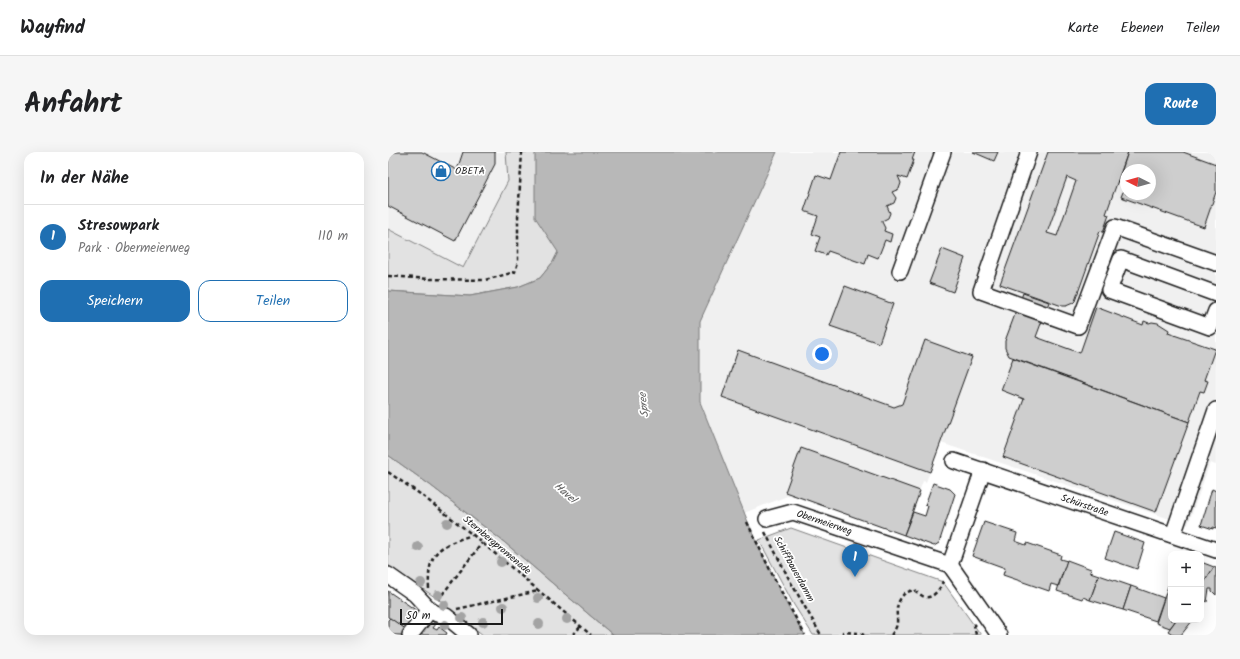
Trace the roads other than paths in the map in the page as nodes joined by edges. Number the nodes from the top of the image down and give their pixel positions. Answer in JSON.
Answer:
{"nodes":[{"id":1,"x":943,"y":152,"type":"edge"},
{"id":2,"x":1029,"y":152,"type":"edge"},
{"id":3,"x":1216,"y":263,"type":"edge"},
{"id":4,"x":900,"y":271,"type":"dead end"},
{"id":5,"x":1216,"y":294,"type":"edge"},
{"id":6,"x":1216,"y":311,"type":"edge"},
{"id":7,"x":1216,"y":410,"type":"edge"},
{"id":8,"x":954,"y":461,"type":"dead end"},
{"id":9,"x":982,"y":470,"type":"junction"},
{"id":10,"x":767,"y":519,"type":"road end"},
{"id":11,"x":1173,"y":535,"type":"junction"},
{"id":12,"x":1216,"y":550,"type":"edge"},
{"id":13,"x":947,"y":571,"type":"junction"},
{"id":14,"x":388,"y":575,"type":"edge"},
{"id":15,"x":430,"y":610,"type":"junction"},
{"id":16,"x":410,"y":635,"type":"edge"},
{"id":17,"x":469,"y":635,"type":"edge"},
{"id":18,"x":999,"y":635,"type":"edge"}],
"edges":[{"from":1,"to":4,"type":"street"},
{"from":2,"to":3,"type":"street"},
{"from":5,"to":6,"type":"street"},
{"from":7,"to":11,"type":"street"},
{"from":8,"to":9,"type":"street","name":"Schürstraße"},
{"from":9,"to":11,"type":"street","name":"Schürstraße"},
{"from":9,"to":13,"type":"street"},
{"from":10,"to":13,"type":"street","name":"Obermeierweg"},
{"from":11,"to":12,"type":"street","name":"Schürstraße"},
{"from":13,"to":18,"type":"street"},
{"from":14,"to":15,"type":"street"},
{"from":15,"to":16,"type":"street"},
{"from":15,"to":17,"type":"street"}]}
